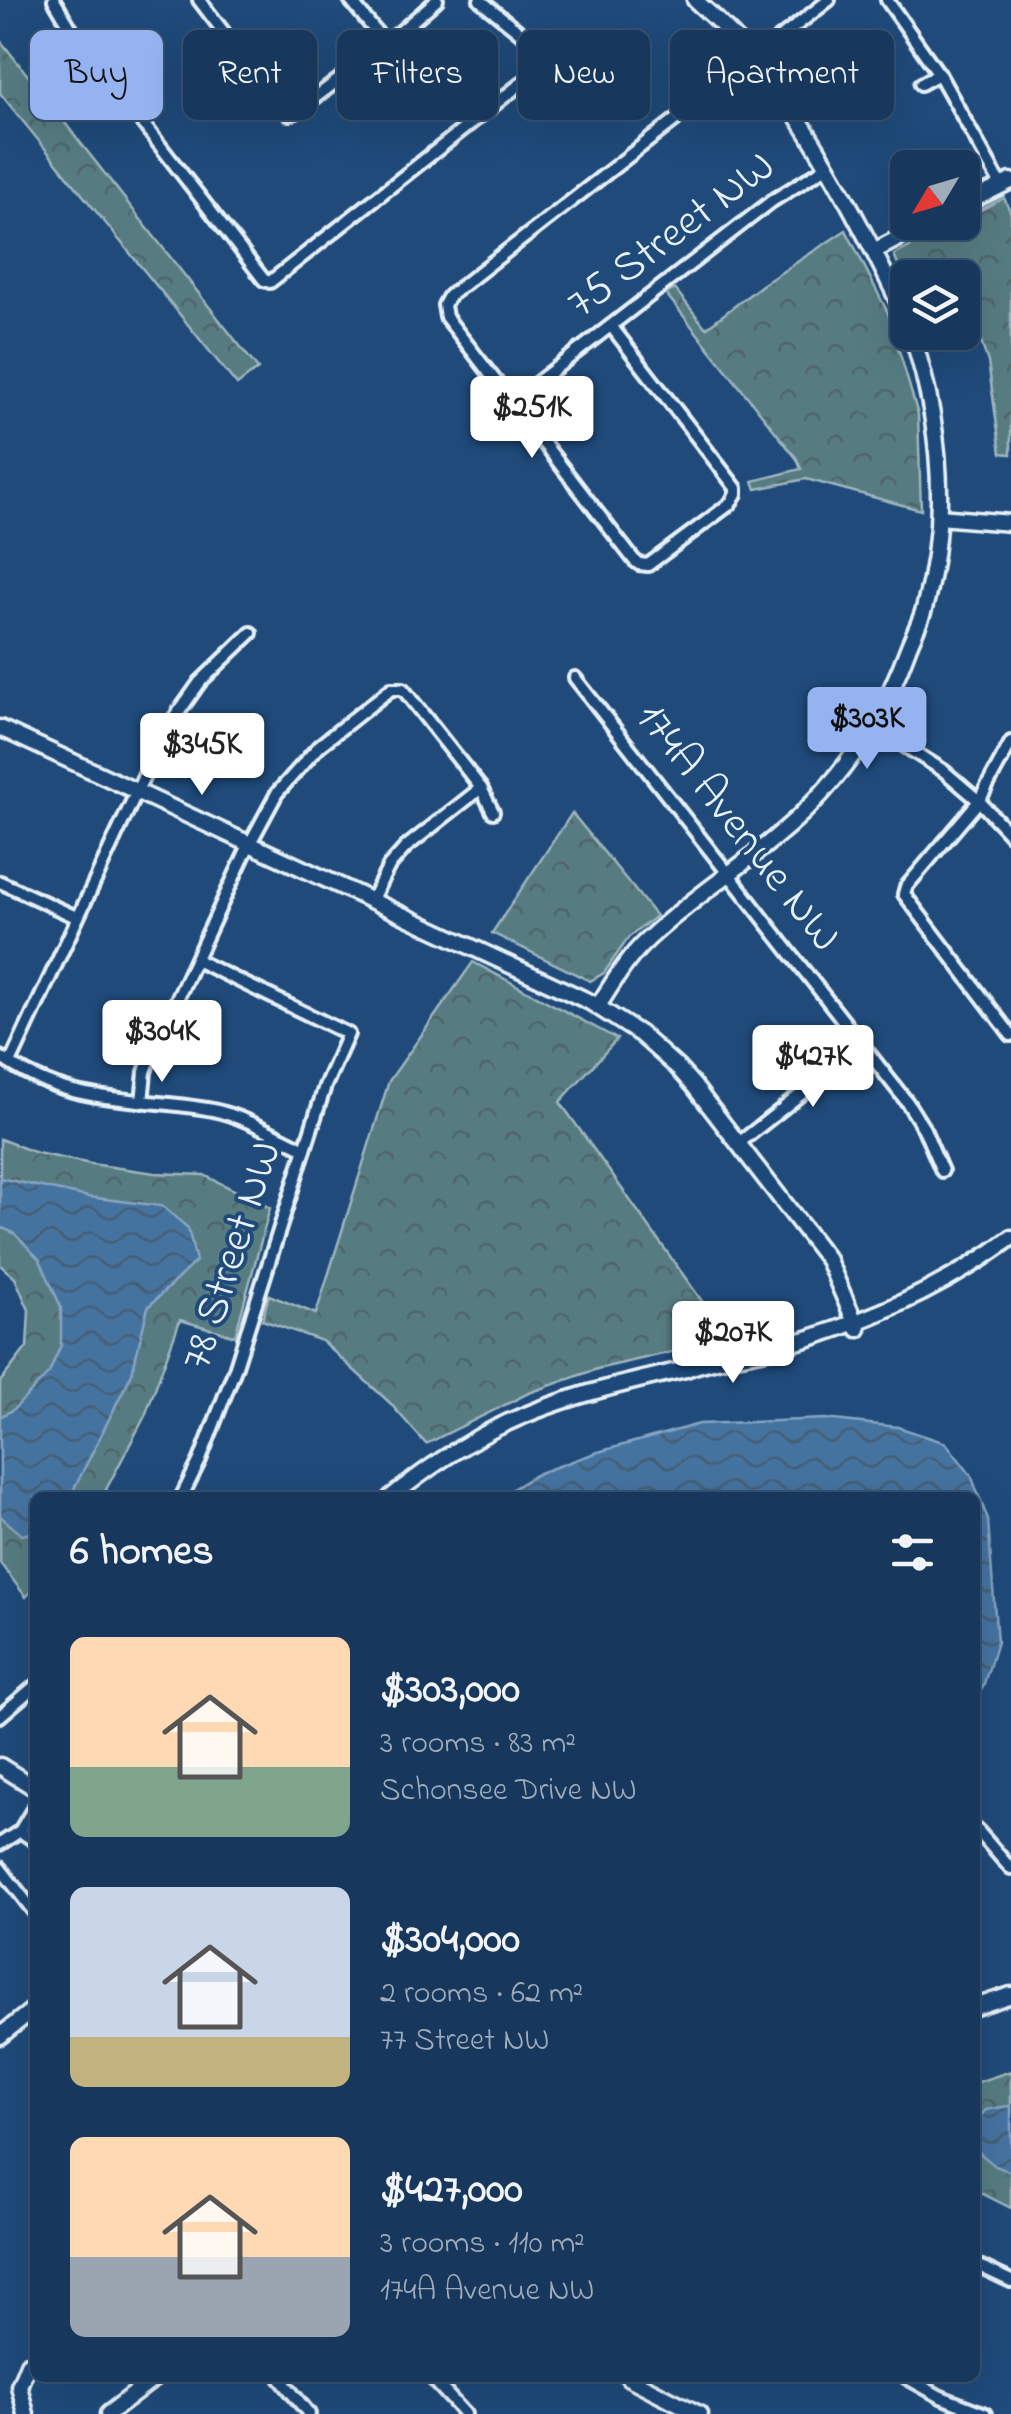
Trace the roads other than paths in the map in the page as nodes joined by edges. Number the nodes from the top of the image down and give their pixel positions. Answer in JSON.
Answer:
{"nodes":[{"id":1,"x":54,"y":0,"type":"edge"},
{"id":2,"x":198,"y":0,"type":"edge"},
{"id":3,"x":350,"y":0,"type":"edge"},
{"id":4,"x":437,"y":0,"type":"edge"},
{"id":5,"x":480,"y":0,"type":"edge"},
{"id":6,"x":695,"y":0,"type":"edge"},
{"id":7,"x":829,"y":0,"type":"edge"},
{"id":8,"x":888,"y":0,"type":"edge"},
{"id":9,"x":375,"y":30,"type":"edge"},
{"id":10,"x":402,"y":30,"type":"edge"},
{"id":11,"x":726,"y":30,"type":"edge"},
{"id":12,"x":790,"y":30,"type":"edge"},
{"id":13,"x":939,"y":74,"type":"junction"},
{"id":14,"x":337,"y":81,"type":"edge"},
{"id":15,"x":921,"y":84,"type":"dead end"},
{"id":16,"x":675,"y":120,"type":"edge"},
{"id":17,"x":800,"y":120,"type":"edge"},
{"id":18,"x":828,"y":166,"type":"junction"},
{"id":19,"x":1006,"y":183,"type":"edge"},
{"id":20,"x":980,"y":196,"type":"edge"},
{"id":21,"x":896,"y":240,"type":"edge"},
{"id":22,"x":874,"y":252,"type":"junction"},
{"id":23,"x":890,"y":286,"type":"edge"},
{"id":24,"x":611,"y":326,"type":"junction"},
{"id":25,"x":916,"y":350,"type":"edge"},
{"id":26,"x":512,"y":402,"type":"junction"},
{"id":27,"x":940,"y":516,"type":"junction"},
{"id":28,"x":1011,"y":523,"type":"edge"},
{"id":29,"x":251,"y":633,"type":"dead end"},
{"id":30,"x":575,"y":678,"type":"dead end"},
{"id":31,"x":873,"y":726,"type":"junction"},
{"id":32,"x":0,"y":728,"type":"edge"},
{"id":33,"x":1011,"y":742,"type":"edge"},
{"id":34,"x":481,"y":788,"type":"junction"},
{"id":35,"x":136,"y":792,"type":"junction"},
{"id":36,"x":979,"y":801,"type":"junction"},
{"id":37,"x":493,"y":812,"type":"dead end"},
{"id":38,"x":1011,"y":835,"type":"edge"},
{"id":39,"x":250,"y":844,"type":"junction"},
{"id":40,"x":728,"y":875,"type":"junction"},
{"id":41,"x":0,"y":882,"type":"edge"},
{"id":42,"x":371,"y":900,"type":"junction"},
{"id":43,"x":76,"y":918,"type":"junction"},
{"id":44,"x":196,"y":960,"type":"junction"},
{"id":45,"x":598,"y":1006,"type":"junction"},
{"id":46,"x":1011,"y":1034,"type":"edge"},
{"id":47,"x":862,"y":1046,"type":"junction"},
{"id":48,"x":5,"y":1060,"type":"edge"},
{"id":49,"x":142,"y":1102,"type":"junction"},
{"id":50,"x":738,"y":1143,"type":"junction"},
{"id":51,"x":305,"y":1149,"type":"junction"},
{"id":52,"x":942,"y":1171,"type":"dead end"},
{"id":53,"x":1011,"y":1238,"type":"edge"},
{"id":54,"x":1011,"y":1248,"type":"edge"},
{"id":55,"x":856,"y":1325,"type":"junction"},
{"id":56,"x":185,"y":1492,"type":"edge"},
{"id":57,"x":398,"y":1492,"type":"edge"},
{"id":58,"x":30,"y":1690,"type":"edge"},
{"id":59,"x":0,"y":1716,"type":"edge"},
{"id":60,"x":0,"y":1766,"type":"edge"},
{"id":61,"x":30,"y":1785,"type":"edge"},
{"id":62,"x":30,"y":1814,"type":"edge"},
{"id":63,"x":20,"y":1831,"type":"junction"},
{"id":64,"x":980,"y":1834,"type":"edge"},
{"id":65,"x":30,"y":1838,"type":"edge"},
{"id":66,"x":0,"y":1844,"type":"edge"},
{"id":67,"x":0,"y":1868,"type":"edge"},
{"id":68,"x":1011,"y":1869,"type":"edge"},
{"id":69,"x":30,"y":1907,"type":"edge"},
{"id":70,"x":1011,"y":1995,"type":"edge"},
{"id":71,"x":980,"y":2005,"type":"edge"},
{"id":72,"x":30,"y":2012,"type":"edge"},
{"id":73,"x":0,"y":2036,"type":"edge"},
{"id":74,"x":980,"y":2266,"type":"edge"},
{"id":75,"x":1011,"y":2281,"type":"edge"},
{"id":76,"x":28,"y":2364,"type":"dead end"},
{"id":77,"x":150,"y":2382,"type":"edge"},
{"id":78,"x":283,"y":2382,"type":"edge"},
{"id":79,"x":436,"y":2382,"type":"edge"},
{"id":80,"x":637,"y":2382,"type":"edge"},
{"id":81,"x":913,"y":2382,"type":"edge"},
{"id":82,"x":26,"y":2414,"type":"edge"},
{"id":83,"x":108,"y":2414,"type":"edge"},
{"id":84,"x":308,"y":2414,"type":"edge"},
{"id":85,"x":465,"y":2414,"type":"edge"},
{"id":86,"x":699,"y":2414,"type":"edge"},
{"id":87,"x":986,"y":2414,"type":"edge"}],
"edges":[{"from":1,"to":5,"type":"street"},
{"from":2,"to":14,"type":"street"},
{"from":3,"to":9,"type":"street"},
{"from":4,"to":10,"type":"street"},
{"from":6,"to":11,"type":"street"},
{"from":7,"to":12,"type":"street"},
{"from":8,"to":13,"type":"street"},
{"from":13,"to":15,"type":"street"},
{"from":13,"to":19,"type":"street"},
{"from":16,"to":26,"type":"street"},
{"from":17,"to":18,"type":"street"},
{"from":18,"to":22,"type":"street"},
{"from":18,"to":24,"type":"street","name":"75 Street NW"},
{"from":19,"to":20,"type":"street"},
{"from":21,"to":22,"type":"street"},
{"from":22,"to":23,"type":"street"},
{"from":24,"to":26,"type":"street","name":"75 Street NW"},
{"from":24,"to":26,"type":"street"},
{"from":25,"to":27,"type":"street"},
{"from":27,"to":28,"type":"street"},
{"from":27,"to":31,"type":"street"},
{"from":29,"to":35,"type":"street"},
{"from":30,"to":40,"type":"street","name":"174A Avenue NW"},
{"from":31,"to":36,"type":"street"},
{"from":31,"to":40,"type":"street"},
{"from":32,"to":35,"type":"street"},
{"from":33,"to":36,"type":"street"},
{"from":34,"to":37,"type":"street"},
{"from":34,"to":39,"type":"street"},
{"from":34,"to":42,"type":"street"},
{"from":35,"to":39,"type":"street"},
{"from":35,"to":43,"type":"street"},
{"from":36,"to":38,"type":"street"},
{"from":36,"to":46,"type":"street"},
{"from":39,"to":42,"type":"street"},
{"from":39,"to":44,"type":"street"},
{"from":40,"to":45,"type":"street"},
{"from":40,"to":47,"type":"street","name":"174A Avenue NW"},
{"from":41,"to":43,"type":"street"},
{"from":42,"to":45,"type":"street"},
{"from":43,"to":48,"type":"street"},
{"from":44,"to":49,"type":"street"},
{"from":44,"to":51,"type":"street","name":"78 Street NW"},
{"from":45,"to":50,"type":"street"},
{"from":47,"to":50,"type":"street"},
{"from":47,"to":52,"type":"street","name":"174A Avenue NW"},
{"from":48,"to":49,"type":"street"},
{"from":49,"to":51,"type":"street"},
{"from":50,"to":55,"type":"street"},
{"from":51,"to":56,"type":"street","name":"78 Street NW"},
{"from":53,"to":55,"type":"street"},
{"from":54,"to":55,"type":"street"},
{"from":55,"to":57,"type":"street"},
{"from":58,"to":59,"type":"street"},
{"from":60,"to":61,"type":"street"},
{"from":62,"to":63,"type":"street"},
{"from":63,"to":65,"type":"street"},
{"from":63,"to":66,"type":"street"},
{"from":64,"to":68,"type":"street"},
{"from":67,"to":69,"type":"street"},
{"from":70,"to":71,"type":"street"},
{"from":72,"to":73,"type":"street"},
{"from":74,"to":75,"type":"street"},
{"from":76,"to":82,"type":"street"},
{"from":77,"to":83,"type":"street"},
{"from":78,"to":84,"type":"street"},
{"from":79,"to":85,"type":"street"},
{"from":80,"to":86,"type":"street"},
{"from":81,"to":87,"type":"street"}]}
